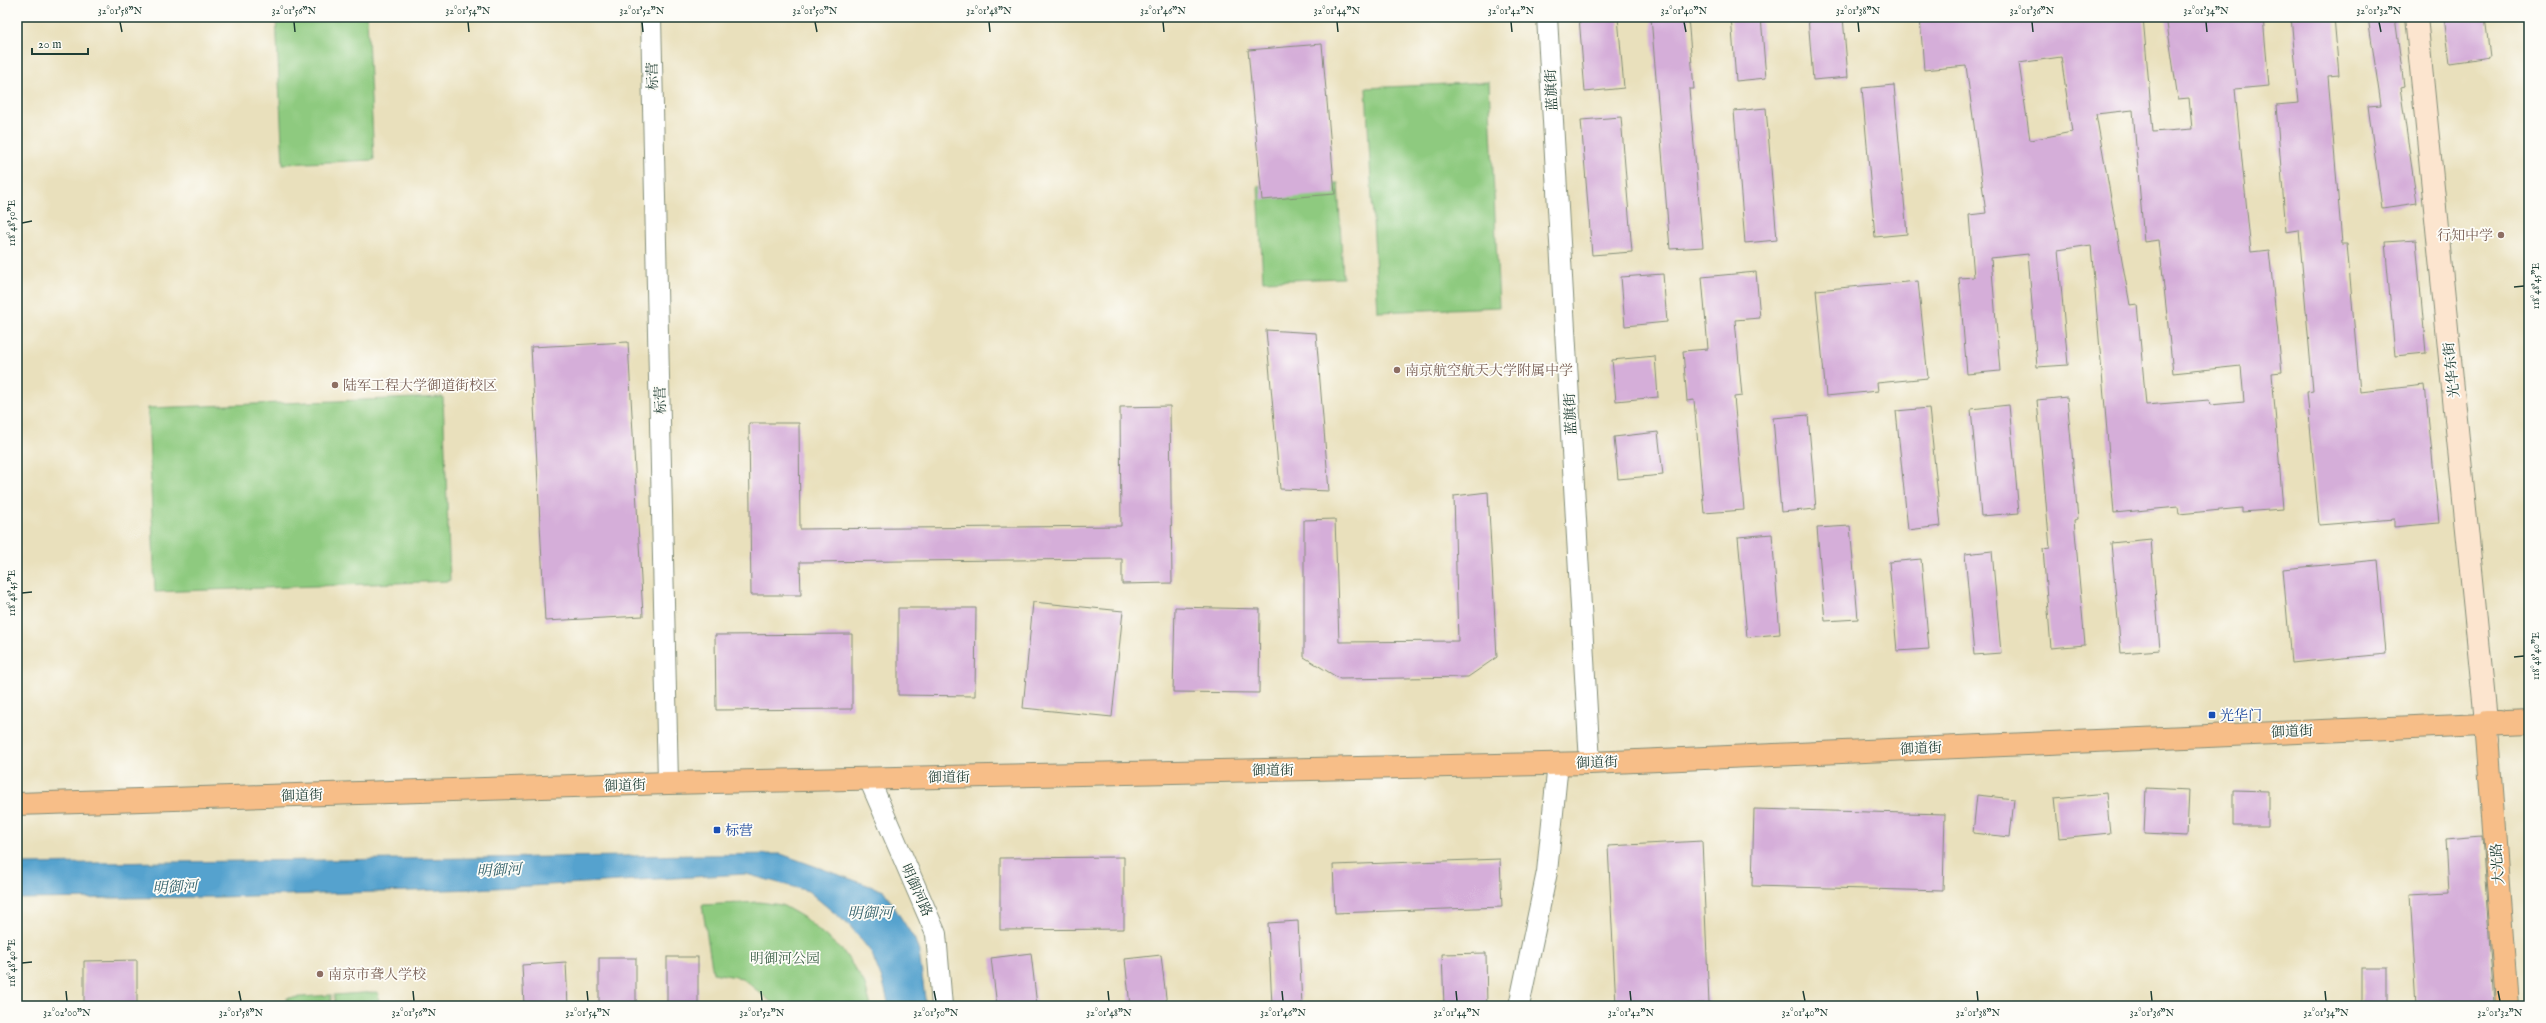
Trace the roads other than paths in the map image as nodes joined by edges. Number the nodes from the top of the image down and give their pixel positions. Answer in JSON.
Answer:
{"nodes":[{"id":1,"x":651,"y":17,"type":"edge"},
{"id":2,"x":1547,"y":17,"type":"edge"},
{"id":3,"x":2416,"y":17,"type":"edge"},
{"id":4,"x":2486,"y":722,"type":"junction"},
{"id":5,"x":2529,"y":722,"type":"edge"},
{"id":6,"x":1558,"y":763,"type":"junction"},
{"id":7,"x":1590,"y":763,"type":"junction"},
{"id":8,"x":869,"y":779,"type":"junction"},
{"id":9,"x":668,"y":783,"type":"junction"},
{"id":10,"x":17,"y":804,"type":"edge"},
{"id":11,"x":942,"y":1006,"type":"edge"},
{"id":12,"x":1518,"y":1006,"type":"edge"},
{"id":13,"x":2507,"y":1006,"type":"edge"}],
"edges":[{"from":1,"to":9,"type":"street","name":"标营"},
{"from":2,"to":7,"type":"street","name":"蓝旗街"},
{"from":3,"to":4,"type":"street","name":"光华东街"},
{"from":4,"to":5,"type":"main road","name":"御道街"},
{"from":4,"to":7,"type":"main road","name":"御道街"},
{"from":4,"to":13,"type":"main road"},
{"from":6,"to":7,"type":"main road","name":"御道街"},
{"from":6,"to":8,"type":"main road","name":"御道街"},
{"from":6,"to":12,"type":"street"},
{"from":8,"to":9,"type":"main road","name":"御道街"},
{"from":8,"to":11,"type":"street","name":"明御河路"},
{"from":9,"to":10,"type":"main road","name":"御道街"}]}
